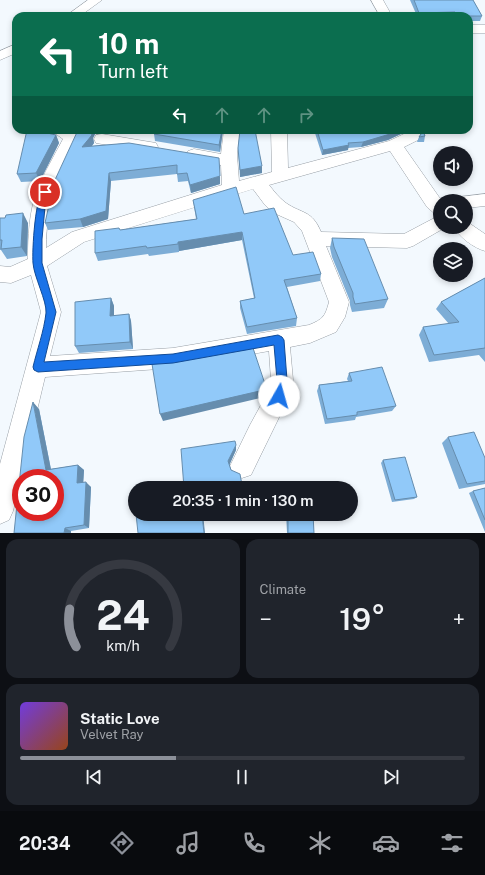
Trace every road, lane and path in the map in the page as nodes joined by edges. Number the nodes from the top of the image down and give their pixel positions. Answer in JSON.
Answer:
{"nodes":[{"id":1,"x":96,"y":0,"type":"edge"},
{"id":2,"x":377,"y":0,"type":"edge"},
{"id":3,"x":78,"y":12,"type":"edge"},
{"id":4,"x":384,"y":12,"type":"edge"},
{"id":5,"x":473,"y":29,"type":"edge"},
{"id":6,"x":485,"y":29,"type":"edge"},
{"id":7,"x":12,"y":50,"type":"edge"},
{"id":8,"x":0,"y":56,"type":"edge"},
{"id":9,"x":67,"y":134,"type":"edge"},
{"id":10,"x":232,"y":134,"type":"edge"},
{"id":11,"x":279,"y":134,"type":"edge"},
{"id":12,"x":413,"y":134,"type":"edge"},
{"id":13,"x":102,"y":139,"type":"dead end"},
{"id":14,"x":395,"y":139,"type":"edge"},
{"id":15,"x":230,"y":161,"type":"junction"},
{"id":16,"x":280,"y":175,"type":"junction"},
{"id":17,"x":257,"y":182,"type":"junction"},
{"id":18,"x":231,"y":189,"type":"junction"},
{"id":19,"x":485,"y":200,"type":"edge"},
{"id":20,"x":473,"y":201,"type":"edge"},
{"id":21,"x":433,"y":202,"type":"edge"},
{"id":22,"x":433,"y":217,"type":"edge"},
{"id":23,"x":473,"y":234,"type":"edge"},
{"id":24,"x":314,"y":239,"type":"junction"},
{"id":25,"x":485,"y":244,"type":"edge"},
{"id":26,"x":37,"y":263,"type":"junction"},
{"id":27,"x":0,"y":274,"type":"edge"},
{"id":28,"x":278,"y":340,"type":"junction"},
{"id":29,"x":38,"y":367,"type":"junction"},
{"id":30,"x":242,"y":466,"type":"dead end"},
{"id":31,"x":0,"y":511,"type":"edge"}],
"edges":[{"from":1,"to":3,"type":"street"},
{"from":2,"to":4,"type":"street"},
{"from":5,"to":6,"type":"street"},
{"from":7,"to":8,"type":"street"},
{"from":9,"to":26,"type":"street"},
{"from":10,"to":15,"type":"street"},
{"from":11,"to":16,"type":"street"},
{"from":12,"to":14,"type":"street"},
{"from":13,"to":15,"type":"street"},
{"from":14,"to":16,"type":"street"},
{"from":14,"to":21,"type":"street"},
{"from":15,"to":18,"type":"street"},
{"from":16,"to":17,"type":"street"},
{"from":17,"to":18,"type":"street"},
{"from":17,"to":24,"type":"street"},
{"from":18,"to":26,"type":"street"},
{"from":19,"to":20,"type":"street"},
{"from":22,"to":24,"type":"street"},
{"from":23,"to":25,"type":"street"},
{"from":24,"to":28,"type":"street"},
{"from":26,"to":27,"type":"street"},
{"from":26,"to":29,"type":"street"},
{"from":28,"to":29,"type":"street"},
{"from":28,"to":30,"type":"street"},
{"from":29,"to":31,"type":"street"}]}
